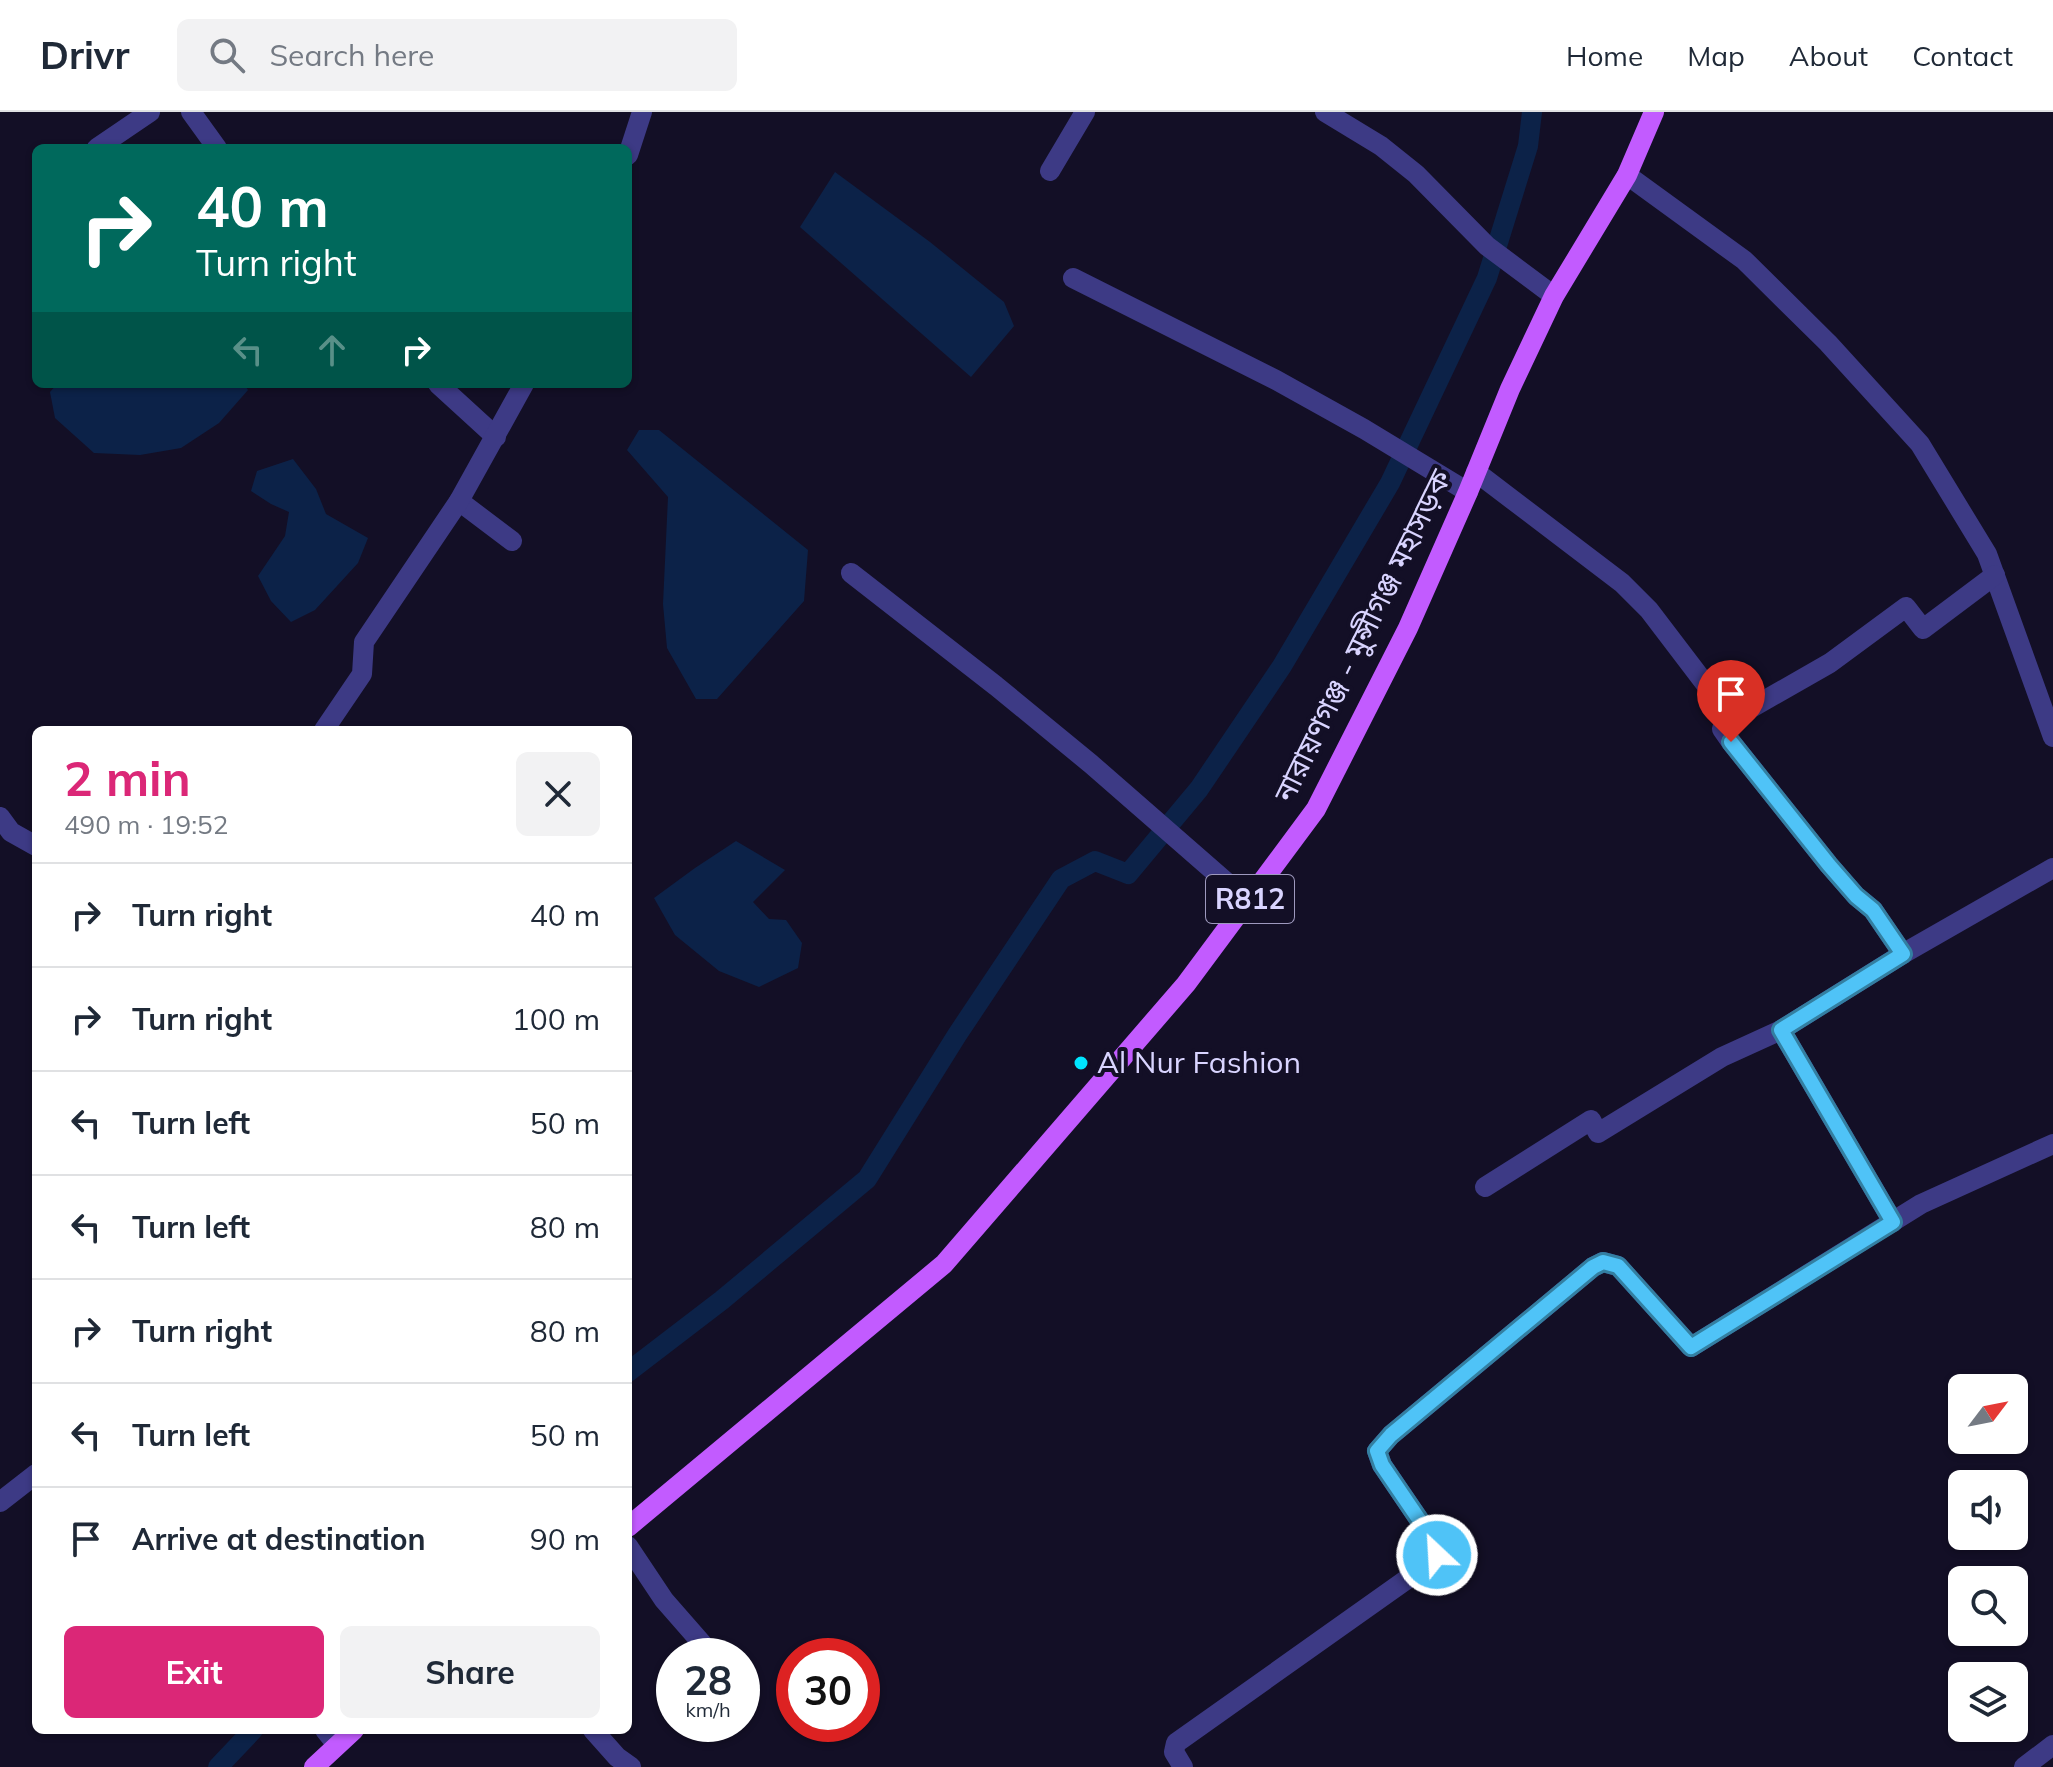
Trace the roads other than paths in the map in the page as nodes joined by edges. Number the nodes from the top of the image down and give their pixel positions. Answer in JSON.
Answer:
{"nodes":[{"id":1,"x":150,"y":112,"type":"edge"},
{"id":2,"x":191,"y":112,"type":"edge"},
{"id":3,"x":642,"y":112,"type":"edge"},
{"id":4,"x":1085,"y":112,"type":"edge"},
{"id":5,"x":1325,"y":112,"type":"edge"},
{"id":6,"x":1654,"y":112,"type":"edge"},
{"id":7,"x":103,"y":144,"type":"edge"},
{"id":8,"x":214,"y":144,"type":"edge"},
{"id":9,"x":632,"y":144,"type":"edge"},
{"id":10,"x":1050,"y":171,"type":"dead end"},
{"id":11,"x":1627,"y":175,"type":"junction"},
{"id":12,"x":1073,"y":278,"type":"dead end"},
{"id":13,"x":1554,"y":296,"type":"junction"},
{"id":14,"x":442,"y":388,"type":"edge"},
{"id":15,"x":522,"y":388,"type":"edge"},
{"id":16,"x":496,"y":437,"type":"junction"},
{"id":17,"x":1476,"y":472,"type":"junction"},
{"id":18,"x":1468,"y":492,"type":"junction"},
{"id":19,"x":459,"y":501,"type":"junction"},
{"id":20,"x":512,"y":541,"type":"dead end"},
{"id":21,"x":851,"y":573,"type":"dead end"},
{"id":22,"x":1995,"y":575,"type":"junction"},
{"id":23,"x":1732,"y":719,"type":"junction"},
{"id":24,"x":327,"y":726,"type":"edge"},
{"id":25,"x":2053,"y":737,"type":"edge"},
{"id":26,"x":0,"y":817,"type":"edge"},
{"id":27,"x":32,"y":844,"type":"edge"},
{"id":28,"x":2053,"y":868,"type":"edge"},
{"id":29,"x":1248,"y":901,"type":"junction"},
{"id":30,"x":1903,"y":954,"type":"junction"},
{"id":31,"x":1781,"y":1030,"type":"junction"},
{"id":32,"x":2053,"y":1144,"type":"edge"},
{"id":33,"x":1485,"y":1187,"type":"dead end"},
{"id":34,"x":1893,"y":1222,"type":"junction"},
{"id":35,"x":32,"y":1477,"type":"edge"},
{"id":36,"x":0,"y":1502,"type":"edge"},
{"id":37,"x":632,"y":1521,"type":"edge"},
{"id":38,"x":632,"y":1552,"type":"edge"},
{"id":39,"x":697,"y":1638,"type":"edge"},
{"id":40,"x":597,"y":1734,"type":"edge"},
{"id":41,"x":331,"y":1737,"type":"edge"},
{"id":42,"x":2053,"y":1745,"type":"edge"},
{"id":43,"x":314,"y":1767,"type":"edge"},
{"id":44,"x":631,"y":1767,"type":"edge"},
{"id":45,"x":1183,"y":1767,"type":"edge"},
{"id":46,"x":2024,"y":1767,"type":"edge"}],
"edges":[{"from":1,"to":7,"type":"street"},
{"from":2,"to":8,"type":"street"},
{"from":3,"to":9,"type":"street"},
{"from":4,"to":10,"type":"street"},
{"from":5,"to":13,"type":"street"},
{"from":6,"to":11,"type":"main road","name":"নারায়ণগঞ্জ - মুন্সীগঞ্জ মহাসড়ক","number":"R812"},
{"from":11,"to":13,"type":"main road","name":"নারায়ণগঞ্জ - মুন্সীগঞ্জ মহাসড়ক","number":"R812"},
{"from":11,"to":22,"type":"street"},
{"from":12,"to":18,"type":"street"},
{"from":13,"to":17,"type":"main road","name":"নারায়ণগঞ্জ - মুন্সীগঞ্জ মহাসড়ক","number":"R812"},
{"from":14,"to":16,"type":"street"},
{"from":15,"to":16,"type":"street"},
{"from":16,"to":19,"type":"street"},
{"from":17,"to":18,"type":"main road","name":"নারায়ণগঞ্জ - মুন্সীগঞ্জ মহাসড়ক","number":"R812"},
{"from":17,"to":23,"type":"street"},
{"from":18,"to":29,"type":"main road","name":"নারায়ণগঞ্জ - মুন্সীগঞ্জ মহাসড়ক","number":"R812"},
{"from":19,"to":20,"type":"street"},
{"from":19,"to":24,"type":"street"},
{"from":21,"to":29,"type":"street"},
{"from":22,"to":23,"type":"street"},
{"from":22,"to":25,"type":"street"},
{"from":23,"to":30,"type":"street"},
{"from":26,"to":27,"type":"street"},
{"from":28,"to":30,"type":"street"},
{"from":29,"to":37,"type":"main road","name":"নারায়ণগঞ্জ - মুন্সীগঞ্জ মহাসড়ক","number":"R812"},
{"from":30,"to":31,"type":"street"},
{"from":31,"to":33,"type":"street"},
{"from":31,"to":34,"type":"street"},
{"from":32,"to":34,"type":"street"},
{"from":34,"to":45,"type":"street"},
{"from":35,"to":36,"type":"street"},
{"from":38,"to":39,"type":"street"},
{"from":40,"to":44,"type":"street"},
{"from":41,"to":43,"type":"main road"},
{"from":42,"to":46,"type":"street"}]}
